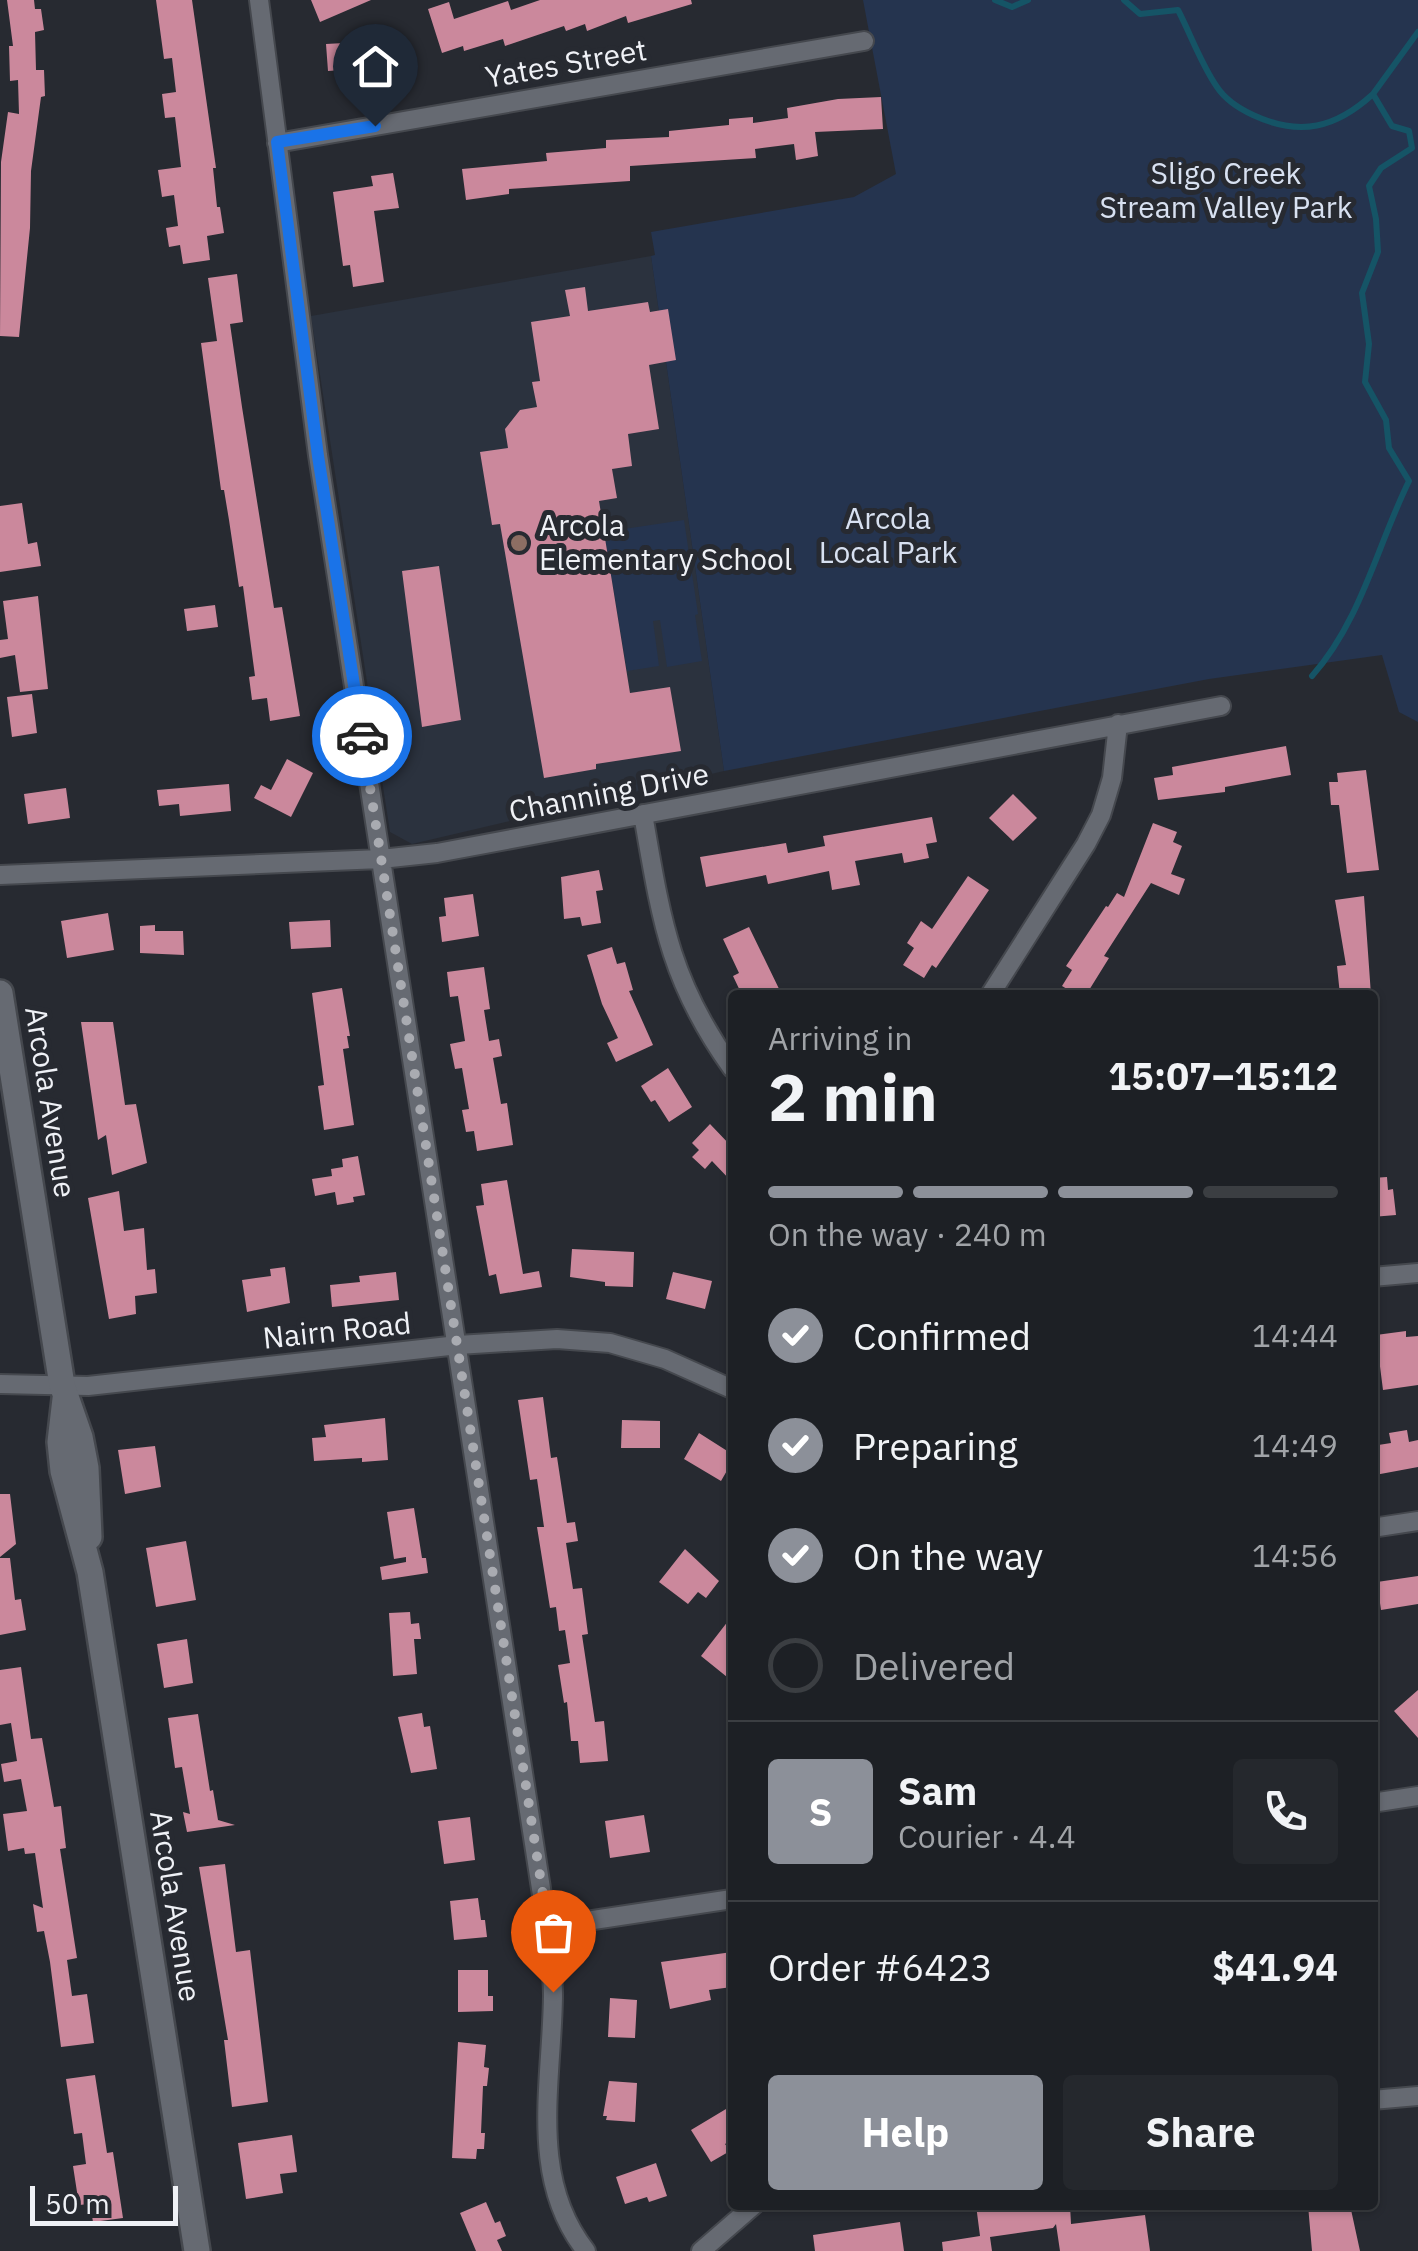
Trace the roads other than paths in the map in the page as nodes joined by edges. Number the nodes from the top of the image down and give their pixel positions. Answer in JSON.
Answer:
{"nodes":[{"id":1,"x":259,"y":0,"type":"edge"},
{"id":2,"x":864,"y":40,"type":"dead end"},
{"id":3,"x":277,"y":142,"type":"junction"},
{"id":4,"x":1221,"y":706,"type":"dead end"},
{"id":5,"x":1118,"y":724,"type":"junction"},
{"id":6,"x":643,"y":814,"type":"junction"},
{"id":7,"x":381,"y":859,"type":"junction"},
{"id":8,"x":0,"y":876,"type":"edge"},
{"id":9,"x":993,"y":990,"type":"edge"},
{"id":10,"x":0,"y":993,"type":"edge"},
{"id":11,"x":728,"y":1062,"type":"edge"},
{"id":12,"x":1418,"y":1273,"type":"edge"},
{"id":13,"x":1378,"y":1276,"type":"edge"},
{"id":14,"x":458,"y":1345,"type":"junction"},
{"id":15,"x":0,"y":1384,"type":"edge"},
{"id":16,"x":728,"y":1387,"type":"edge"},
{"id":17,"x":64,"y":1392,"type":"junction"},
{"id":18,"x":1418,"y":1521,"type":"edge"},
{"id":19,"x":1378,"y":1527,"type":"edge"},
{"id":20,"x":1418,"y":1796,"type":"edge"},
{"id":21,"x":1378,"y":1801,"type":"edge"},
{"id":22,"x":728,"y":1900,"type":"edge"},
{"id":23,"x":548,"y":1927,"type":"junction"},
{"id":24,"x":1418,"y":2096,"type":"edge"},
{"id":25,"x":1378,"y":2099,"type":"edge"},
{"id":26,"x":748,"y":2210,"type":"edge"},
{"id":27,"x":197,"y":2251,"type":"edge"},
{"id":28,"x":586,"y":2251,"type":"edge"},
{"id":29,"x":701,"y":2251,"type":"edge"}],
"edges":[{"from":1,"to":3,"type":"street"},
{"from":2,"to":3,"type":"street","name":"Yates Street"},
{"from":3,"to":7,"type":"street"},
{"from":4,"to":5,"type":"street","name":"Channing Drive"},
{"from":5,"to":6,"type":"street","name":"Channing Drive"},
{"from":5,"to":9,"type":"street"},
{"from":6,"to":7,"type":"street","name":"Channing Drive"},
{"from":6,"to":11,"type":"street"},
{"from":7,"to":8,"type":"street","name":"Channing Drive"},
{"from":7,"to":14,"type":"street"},
{"from":10,"to":17,"type":"street","name":"Arcola Avenue"},
{"from":12,"to":13,"type":"street"},
{"from":14,"to":16,"type":"street","name":"Nairn Road"},
{"from":14,"to":17,"type":"street","name":"Nairn Road"},
{"from":14,"to":23,"type":"street"},
{"from":15,"to":17,"type":"street","name":"Nairn Road"},
{"from":17,"to":27,"type":"street","name":"Arcola Avenue"},
{"from":18,"to":19,"type":"street"},
{"from":20,"to":21,"type":"street"},
{"from":22,"to":23,"type":"street"},
{"from":23,"to":28,"type":"street"},
{"from":24,"to":25,"type":"street"},
{"from":26,"to":29,"type":"street"}]}
